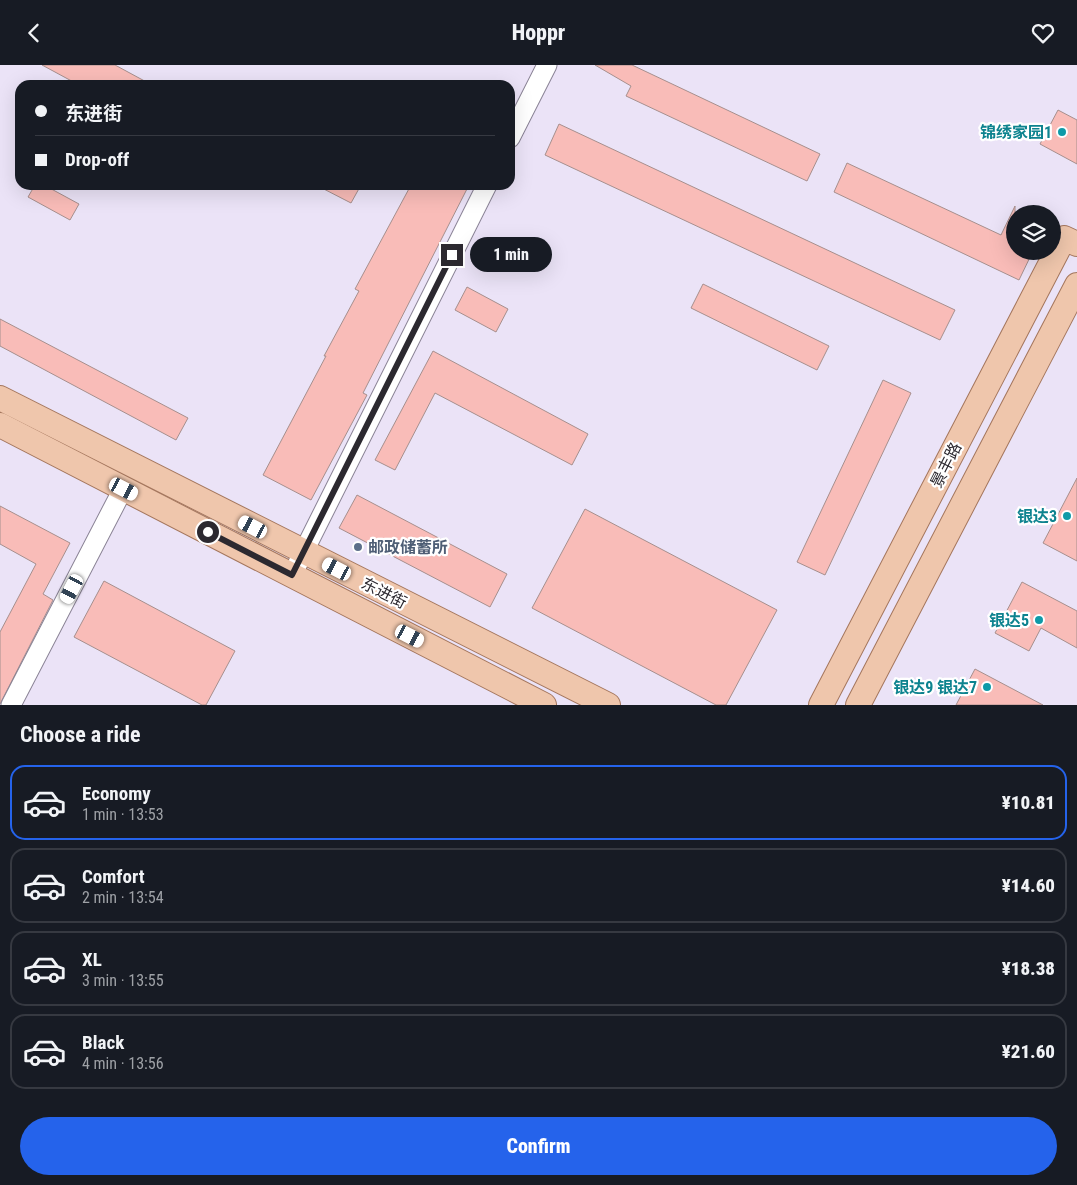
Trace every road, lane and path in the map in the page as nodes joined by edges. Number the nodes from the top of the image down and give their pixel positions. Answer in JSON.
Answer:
{"nodes":[{"id":1,"x":547,"y":65,"type":"edge"},
{"id":2,"x":515,"y":128,"type":"edge"},
{"id":3,"x":485,"y":190,"type":"edge"},
{"id":4,"x":1077,"y":244,"type":"edge"},
{"id":5,"x":1077,"y":285,"type":"edge"},
{"id":6,"x":0,"y":398,"type":"edge"},
{"id":7,"x":0,"y":425,"type":"edge"},
{"id":8,"x":124,"y":489,"type":"junction"},
{"id":9,"x":304,"y":552,"type":"junction"},
{"id":10,"x":292,"y":575,"type":"junction"},
{"id":11,"x":11,"y":705,"type":"edge"},
{"id":12,"x":544,"y":705,"type":"edge"},
{"id":13,"x":608,"y":705,"type":"edge"},
{"id":14,"x":821,"y":705,"type":"edge"},
{"id":15,"x":858,"y":705,"type":"edge"}],
"edges":[{"from":1,"to":2,"type":"street"},
{"from":3,"to":9,"type":"street"},
{"from":4,"to":14,"type":"main road","name":"景丰路"},
{"from":5,"to":15,"type":"main road","name":"景丰路"},
{"from":6,"to":9,"type":"main road","name":"东进街"},
{"from":7,"to":8,"type":"main road","name":"东进街"},
{"from":8,"to":10,"type":"main road","name":"东进街"},
{"from":8,"to":11,"type":"street"},
{"from":9,"to":10,"type":"street"},
{"from":9,"to":13,"type":"main road","name":"东进街"},
{"from":10,"to":12,"type":"main road","name":"东进街"}]}
